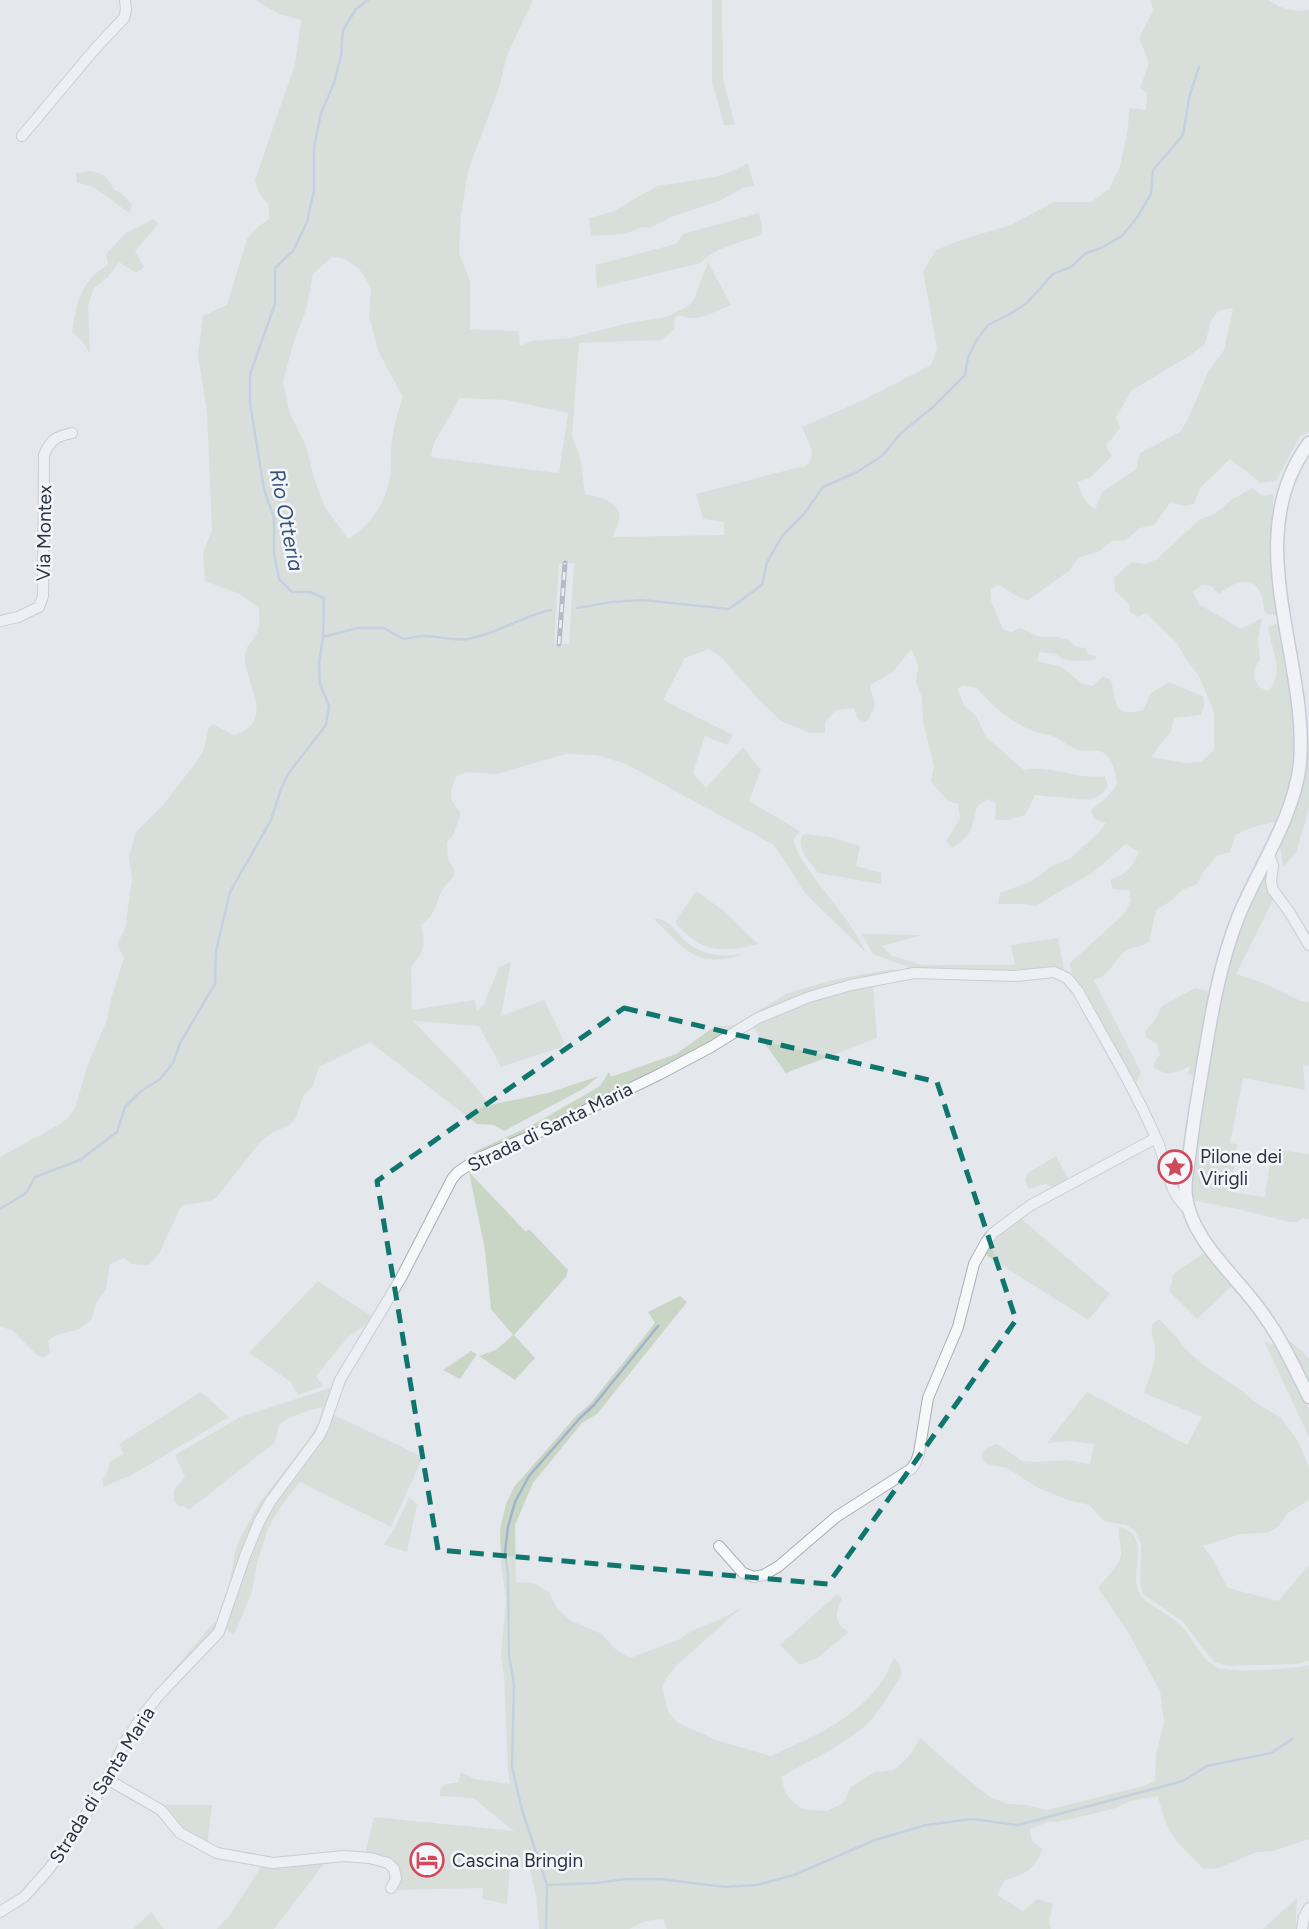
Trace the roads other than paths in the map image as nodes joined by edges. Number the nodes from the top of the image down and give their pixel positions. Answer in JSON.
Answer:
{"nodes":[{"id":1,"x":125,"y":0,"type":"edge"},
{"id":2,"x":22,"y":136,"type":"dead end"},
{"id":3,"x":72,"y":433,"type":"dead end"},
{"id":4,"x":1309,"y":443,"type":"edge"},
{"id":5,"x":0,"y":621,"type":"edge"},
{"id":6,"x":1269,"y":853,"type":"junction"},
{"id":7,"x":1309,"y":945,"type":"edge"},
{"id":8,"x":1156,"y":1138,"type":"junction"},
{"id":9,"x":1189,"y":1210,"type":"junction"},
{"id":10,"x":1309,"y":1397,"type":"edge"},
{"id":11,"x":719,"y":1546,"type":"dead end"},
{"id":12,"x":107,"y":1779,"type":"junction"},
{"id":13,"x":391,"y":1888,"type":"dead end"},
{"id":14,"x":1309,"y":1908,"type":"edge"},
{"id":15,"x":0,"y":1912,"type":"edge"},
{"id":16,"x":1303,"y":1929,"type":"edge"}],
"edges":[{"from":1,"to":2,"type":"street"},
{"from":3,"to":5,"type":"street","name":"Via Montex"},
{"from":4,"to":6,"type":"main road"},
{"from":6,"to":7,"type":"street"},
{"from":6,"to":9,"type":"main road"},
{"from":8,"to":9,"type":"street","name":"Strada di Santa Maria"},
{"from":8,"to":11,"type":"street"},
{"from":8,"to":12,"type":"street","name":"Strada di Santa Maria"},
{"from":9,"to":10,"type":"main road"},
{"from":12,"to":13,"type":"street"},
{"from":12,"to":15,"type":"street","name":"Strada di Santa Maria"},
{"from":14,"to":16,"type":"street"}]}
